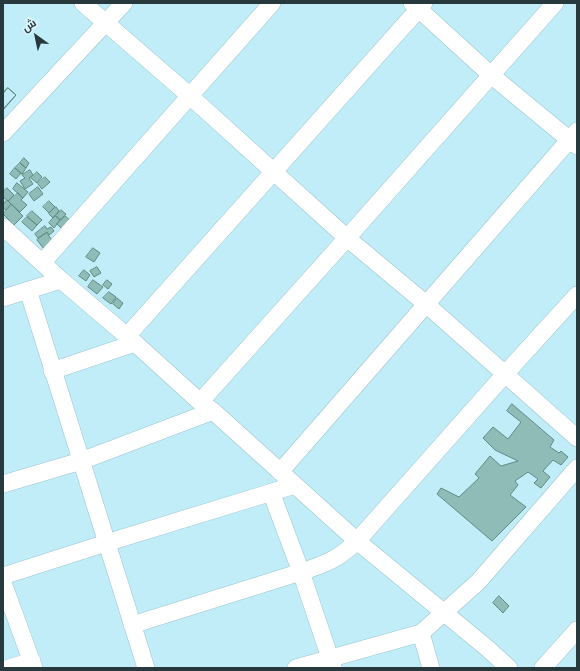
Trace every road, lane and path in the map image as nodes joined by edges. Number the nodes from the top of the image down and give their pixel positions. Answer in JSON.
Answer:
{"nodes":[{"id":1,"x":83,"y":3,"type":"edge"},
{"id":2,"x":124,"y":3,"type":"edge"},
{"id":3,"x":272,"y":3,"type":"edge"},
{"id":4,"x":554,"y":3,"type":"edge"},
{"id":5,"x":419,"y":5,"type":"edge"},
{"id":6,"x":106,"y":23,"type":"junction"},
{"id":7,"x":491,"y":75,"type":"junction"},
{"id":8,"x":190,"y":96,"type":"junction"},
{"id":9,"x":3,"y":133,"type":"edge"},
{"id":10,"x":575,"y":139,"type":"edge"},
{"id":11,"x":274,"y":172,"type":"junction"},
{"id":12,"x":3,"y":227,"type":"edge"},
{"id":13,"x":347,"y":238,"type":"junction"},
{"id":14,"x":42,"y":263,"type":"junction"},
{"id":15,"x":61,"y":280,"type":"junction"},
{"id":16,"x":28,"y":290,"type":"junction"},
{"id":17,"x":577,"y":295,"type":"edge"},
{"id":18,"x":3,"y":298,"type":"edge"},
{"id":19,"x":426,"y":304,"type":"junction"},
{"id":20,"x":131,"y":340,"type":"junction"},
{"id":21,"x":52,"y":371,"type":"junction"},
{"id":22,"x":505,"y":374,"type":"junction"},
{"id":23,"x":207,"y":407,"type":"junction"},
{"id":24,"x":577,"y":438,"type":"edge"},
{"id":25,"x":80,"y":461,"type":"junction"},
{"id":26,"x":577,"y":468,"type":"edge"},
{"id":27,"x":280,"y":472,"type":"junction"},
{"id":28,"x":3,"y":484,"type":"edge"},
{"id":29,"x":295,"y":485,"type":"junction"},
{"id":30,"x":271,"y":492,"type":"junction"},
{"id":31,"x":357,"y":541,"type":"junction"},
{"id":32,"x":106,"y":543,"type":"junction"},
{"id":33,"x":301,"y":572,"type":"junction"},
{"id":34,"x":3,"y":576,"type":"edge"},
{"id":35,"x":3,"y":583,"type":"edge"},
{"id":36,"x":444,"y":614,"type":"junction"},
{"id":37,"x":132,"y":624,"type":"junction"},
{"id":38,"x":577,"y":630,"type":"edge"},
{"id":39,"x":421,"y":634,"type":"junction"},
{"id":40,"x":332,"y":663,"type":"edge"},
{"id":41,"x":33,"y":664,"type":"edge"},
{"id":42,"x":9,"y":668,"type":"edge"},
{"id":43,"x":146,"y":668,"type":"edge"},
{"id":44,"x":296,"y":668,"type":"edge"},
{"id":45,"x":432,"y":668,"type":"edge"},
{"id":46,"x":510,"y":668,"type":"edge"},
{"id":47,"x":543,"y":668,"type":"edge"}],
"edges":[{"from":1,"to":6,"type":"street"},
{"from":2,"to":6,"type":"street"},
{"from":3,"to":8,"type":"street"},
{"from":4,"to":7,"type":"street"},
{"from":5,"to":7,"type":"street"},
{"from":5,"to":11,"type":"street"},
{"from":6,"to":8,"type":"street"},
{"from":6,"to":9,"type":"street"},
{"from":7,"to":10,"type":"street"},
{"from":7,"to":13,"type":"street"},
{"from":8,"to":11,"type":"street"},
{"from":8,"to":14,"type":"street"},
{"from":10,"to":19,"type":"street"},
{"from":11,"to":13,"type":"street"},
{"from":11,"to":20,"type":"street"},
{"from":12,"to":14,"type":"street"},
{"from":13,"to":19,"type":"street"},
{"from":13,"to":23,"type":"street"},
{"from":14,"to":15,"type":"street"},
{"from":15,"to":16,"type":"street"},
{"from":15,"to":20,"type":"street"},
{"from":16,"to":18,"type":"street"},
{"from":16,"to":21,"type":"street"},
{"from":17,"to":22,"type":"street"},
{"from":19,"to":22,"type":"street"},
{"from":19,"to":27,"type":"street"},
{"from":20,"to":21,"type":"street"},
{"from":20,"to":23,"type":"street"},
{"from":21,"to":25,"type":"street"},
{"from":22,"to":24,"type":"street"},
{"from":22,"to":31,"type":"street"},
{"from":23,"to":25,"type":"street"},
{"from":23,"to":27,"type":"street"},
{"from":25,"to":28,"type":"street"},
{"from":25,"to":32,"type":"street"},
{"from":26,"to":36,"type":"street"},
{"from":27,"to":29,"type":"street"},
{"from":29,"to":30,"type":"street"},
{"from":29,"to":31,"type":"street"},
{"from":30,"to":32,"type":"street"},
{"from":30,"to":33,"type":"street"},
{"from":31,"to":33,"type":"street"},
{"from":31,"to":36,"type":"street"},
{"from":32,"to":34,"type":"street"},
{"from":32,"to":37,"type":"street"},
{"from":33,"to":37,"type":"street"},
{"from":33,"to":40,"type":"street"},
{"from":35,"to":41,"type":"street"},
{"from":36,"to":39,"type":"street"},
{"from":36,"to":46,"type":"street"},
{"from":37,"to":43,"type":"street"},
{"from":38,"to":47,"type":"street"},
{"from":39,"to":40,"type":"street"},
{"from":39,"to":45,"type":"street"},
{"from":40,"to":44,"type":"street"},
{"from":41,"to":42,"type":"street"}]}
